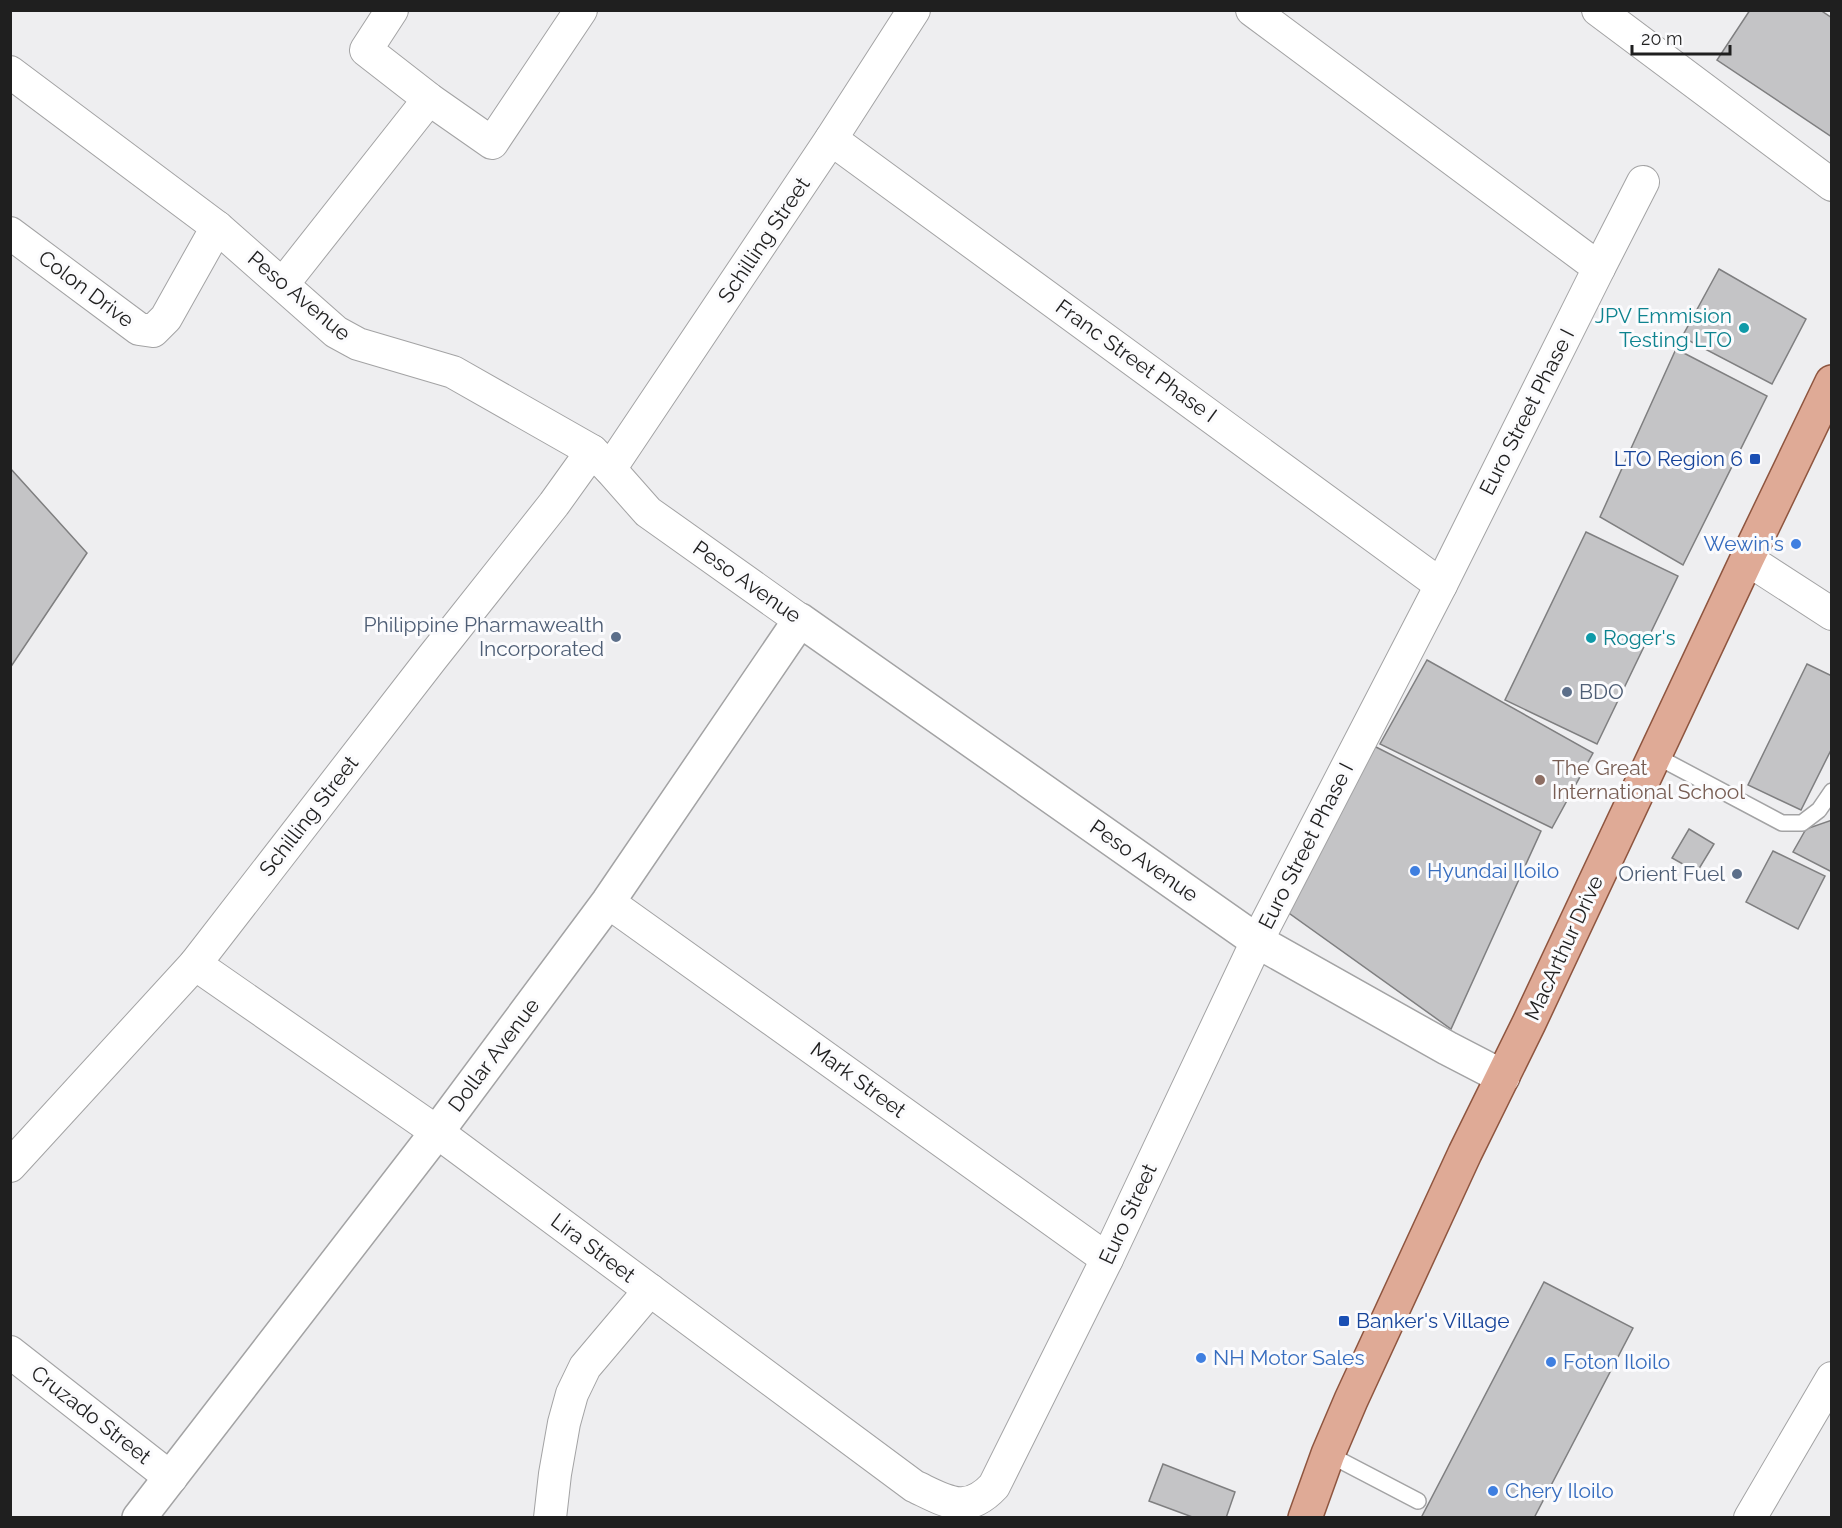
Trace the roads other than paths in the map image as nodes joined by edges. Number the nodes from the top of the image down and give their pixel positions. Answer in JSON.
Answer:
{"nodes":[{"id":1,"x":392,"y":10,"type":"edge"},
{"id":2,"x":581,"y":10,"type":"edge"},
{"id":3,"x":914,"y":10,"type":"edge"},
{"id":4,"x":1252,"y":10,"type":"edge"},
{"id":5,"x":1598,"y":10,"type":"edge"},
{"id":6,"x":10,"y":72,"type":"edge"},
{"id":7,"x":429,"y":99,"type":"junction"},
{"id":8,"x":831,"y":139,"type":"junction"},
{"id":9,"x":1643,"y":182,"type":"dead end"},
{"id":10,"x":1832,"y":184,"type":"edge"},
{"id":11,"x":217,"y":227,"type":"junction"},
{"id":12,"x":10,"y":233,"type":"edge"},
{"id":13,"x":1599,"y":268,"type":"junction"},
{"id":14,"x":283,"y":284,"type":"junction"},
{"id":15,"x":1832,"y":382,"type":"edge"},
{"id":16,"x":601,"y":460,"type":"junction"},
{"id":17,"x":1747,"y":559,"type":"junction"},
{"id":18,"x":1440,"y":585,"type":"junction"},
{"id":19,"x":1832,"y":614,"type":"edge"},
{"id":20,"x":800,"y":620,"type":"junction"},
{"id":21,"x":1654,"y":755,"type":"junction"},
{"id":22,"x":1832,"y":791,"type":"edge"},
{"id":23,"x":608,"y":902,"type":"junction"},
{"id":24,"x":1257,"y":941,"type":"junction"},
{"id":25,"x":195,"y":964,"type":"junction"},
{"id":26,"x":1503,"y":1077,"type":"junction"},
{"id":27,"x":437,"y":1132,"type":"junction"},
{"id":28,"x":10,"y":1166,"type":"edge"},
{"id":29,"x":1107,"y":1258,"type":"junction"},
{"id":30,"x":650,"y":1290,"type":"junction"},
{"id":31,"x":10,"y":1352,"type":"edge"},
{"id":32,"x":1832,"y":1378,"type":"edge"},
{"id":33,"x":1328,"y":1454,"type":"junction"},
{"id":34,"x":171,"y":1478,"type":"junction"},
{"id":35,"x":994,"y":1486,"type":"joint"},
{"id":36,"x":1418,"y":1501,"type":"dead end"},
{"id":37,"x":140,"y":1518,"type":"edge"},
{"id":38,"x":550,"y":1518,"type":"edge"},
{"id":39,"x":1305,"y":1518,"type":"edge"},
{"id":40,"x":1750,"y":1518,"type":"edge"}],
"edges":[{"from":1,"to":7,"type":"street"},
{"from":2,"to":7,"type":"street"},
{"from":3,"to":8,"type":"street","name":"Schilling Street"},
{"from":4,"to":13,"type":"street"},
{"from":5,"to":10,"type":"street"},
{"from":6,"to":11,"type":"street","name":"Peso Avenue"},
{"from":7,"to":14,"type":"street"},
{"from":8,"to":16,"type":"street","name":"Schilling Street"},
{"from":8,"to":18,"type":"street","name":"Franc Street Phase I"},
{"from":9,"to":13,"type":"street","name":"Euro Street Phase I"},
{"from":11,"to":12,"type":"street","name":"Colon Drive"},
{"from":11,"to":14,"type":"street","name":"Peso Avenue"},
{"from":13,"to":18,"type":"street","name":"Euro Street Phase I"},
{"from":14,"to":16,"type":"street","name":"Peso Avenue"},
{"from":15,"to":17,"type":"main road","name":"MacArthur Drive"},
{"from":16,"to":20,"type":"street","name":"Peso Avenue"},
{"from":16,"to":25,"type":"street","name":"Schilling Street"},
{"from":17,"to":19,"type":"street"},
{"from":17,"to":21,"type":"main road","name":"MacArthur Drive"},
{"from":18,"to":24,"type":"street","name":"Euro Street Phase I"},
{"from":20,"to":23,"type":"street","name":"Dollar Avenue"},
{"from":20,"to":24,"type":"street","name":"Peso Avenue"},
{"from":21,"to":22,"type":"lane"},
{"from":21,"to":26,"type":"main road","name":"MacArthur Drive"},
{"from":23,"to":27,"type":"street","name":"Dollar Avenue"},
{"from":23,"to":29,"type":"street","name":"Mark Street"},
{"from":24,"to":26,"type":"street","name":"Peso Avenue"},
{"from":24,"to":29,"type":"street","name":"Euro Street"},
{"from":25,"to":27,"type":"street","name":"Lira Street"},
{"from":25,"to":28,"type":"street","name":"Schilling Street"},
{"from":26,"to":33,"type":"main road","name":"MacArthur Drive"},
{"from":27,"to":30,"type":"street","name":"Lira Street"},
{"from":27,"to":34,"type":"street","name":"Dollar Avenue"},
{"from":29,"to":35,"type":"street","name":"Euro Street"},
{"from":30,"to":35,"type":"street","name":"Lira Street"},
{"from":30,"to":38,"type":"street"},
{"from":31,"to":34,"type":"street","name":"Cruzado Street"},
{"from":32,"to":40,"type":"street"},
{"from":33,"to":36,"type":"lane"},
{"from":33,"to":39,"type":"main road","name":"MacArthur Drive"},
{"from":34,"to":37,"type":"street","name":"Dollar Avenue"}]}
